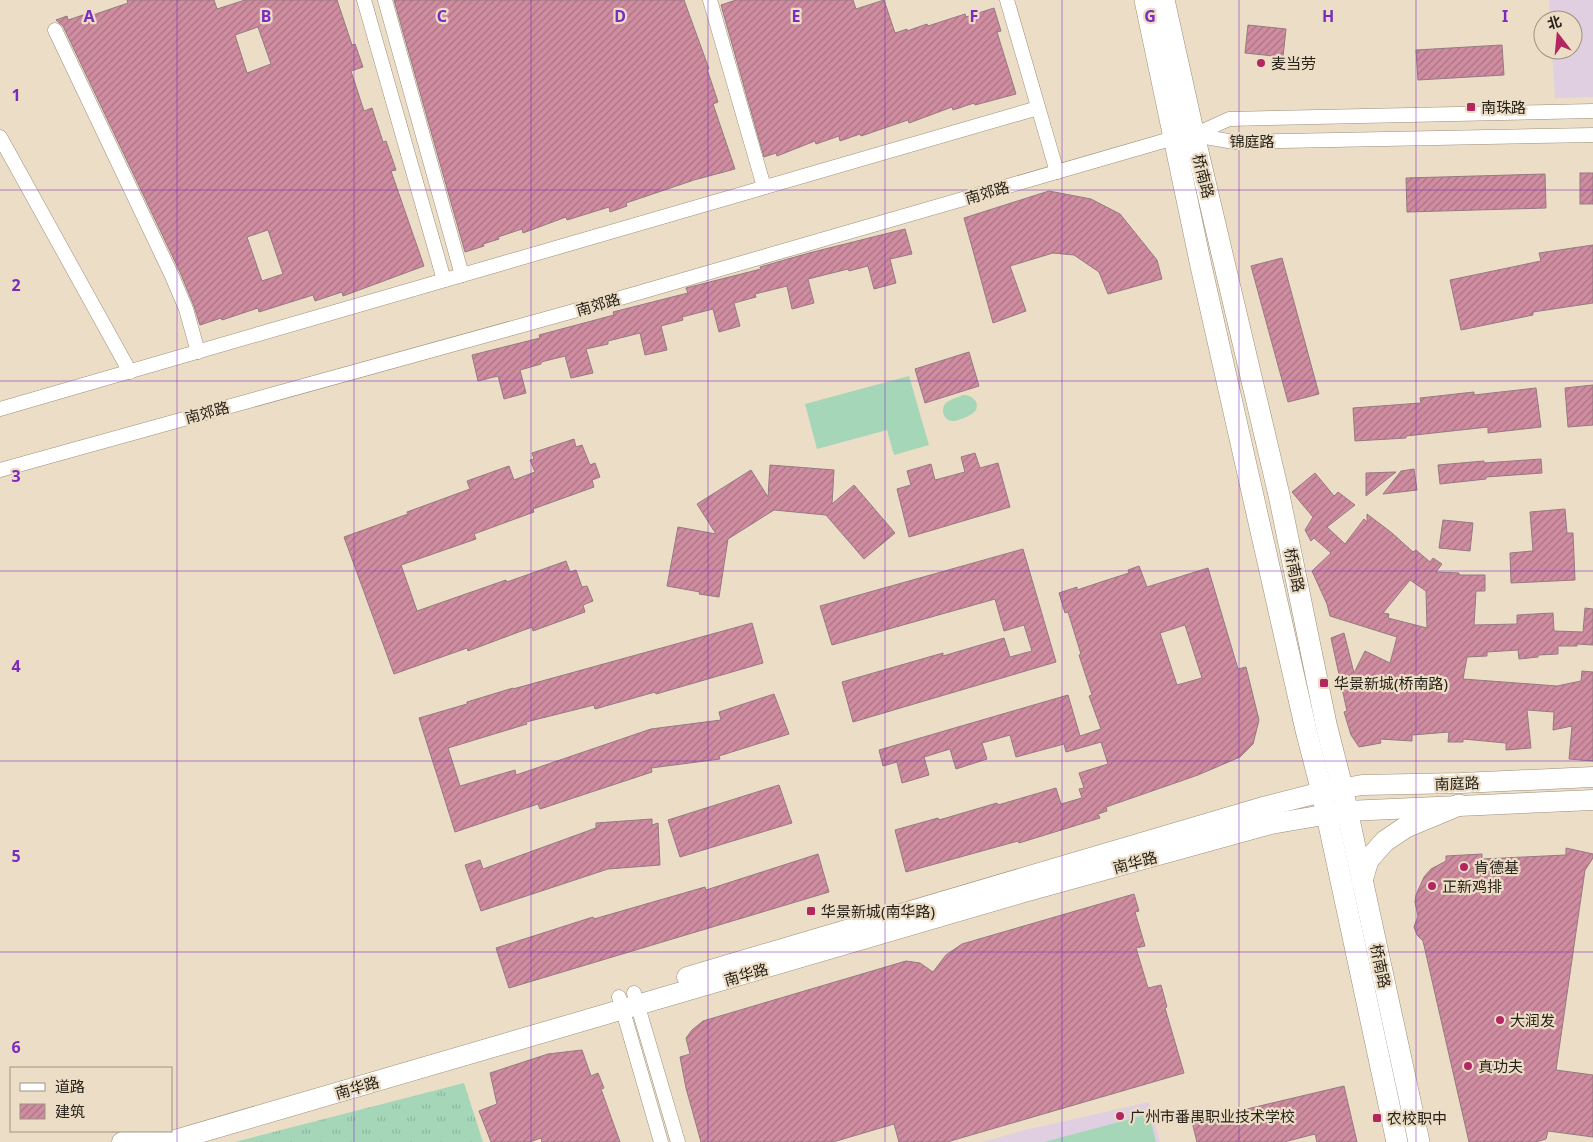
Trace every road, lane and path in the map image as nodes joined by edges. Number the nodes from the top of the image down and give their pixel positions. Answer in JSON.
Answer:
{"nodes":[{"id":1,"x":364,"y":0,"type":"edge"},
{"id":2,"x":385,"y":0,"type":"edge"},
{"id":3,"x":710,"y":0,"type":"edge"},
{"id":4,"x":1007,"y":0,"type":"edge"},
{"id":5,"x":1145,"y":0,"type":"edge"},
{"id":6,"x":1164,"y":0,"type":"edge"},
{"id":7,"x":54,"y":30,"type":"dead end"},
{"id":8,"x":1038,"y":108,"type":"junction"},
{"id":9,"x":1593,"y":111,"type":"edge"},
{"id":10,"x":1593,"y":135,"type":"edge"},
{"id":11,"x":1184,"y":136,"type":"junction"},
{"id":12,"x":0,"y":137,"type":"edge"},
{"id":13,"x":1057,"y":172,"type":"junction"},
{"id":14,"x":764,"y":187,"type":"junction"},
{"id":15,"x":462,"y":275,"type":"junction"},
{"id":16,"x":444,"y":280,"type":"junction"},
{"id":17,"x":198,"y":352,"type":"junction"},
{"id":18,"x":130,"y":372,"type":"junction"},
{"id":19,"x":0,"y":409,"type":"edge"},
{"id":20,"x":0,"y":470,"type":"edge"},
{"id":21,"x":1593,"y":777,"type":"edge"},
{"id":22,"x":1332,"y":789,"type":"junction"},
{"id":23,"x":1593,"y":800,"type":"edge"},
{"id":24,"x":1459,"y":805,"type":"junction"},
{"id":25,"x":1337,"y":812,"type":"junction"},
{"id":26,"x":1362,"y":881,"type":"junction"},
{"id":27,"x":628,"y":1001,"type":"junction"},
{"id":28,"x":172,"y":1128,"type":"edge"},
{"id":29,"x":157,"y":1132,"type":"edge"},
{"id":30,"x":122,"y":1142,"type":"edge"},
{"id":31,"x":168,"y":1142,"type":"edge"},
{"id":32,"x":661,"y":1142,"type":"edge"},
{"id":33,"x":678,"y":1142,"type":"edge"},
{"id":34,"x":1398,"y":1142,"type":"edge"},
{"id":35,"x":1419,"y":1142,"type":"edge"}],
"edges":[{"from":1,"to":16,"type":"street"},
{"from":2,"to":15,"type":"street"},
{"from":3,"to":14,"type":"street"},
{"from":4,"to":8,"type":"street"},
{"from":5,"to":11,"type":"main road","name":"桥南路"},
{"from":6,"to":11,"type":"main road","name":"桥南路"},
{"from":7,"to":17,"type":"street"},
{"from":8,"to":13,"type":"street"},
{"from":8,"to":14,"type":"street"},
{"from":9,"to":11,"type":"street","name":"锦庭路"},
{"from":10,"to":11,"type":"street","name":"锦庭路"},
{"from":11,"to":13,"type":"street","name":"南郊路"},
{"from":11,"to":22,"type":"main road","name":"桥南路"},
{"from":12,"to":18,"type":"street"},
{"from":13,"to":20,"type":"street","name":"南郊路"},
{"from":14,"to":15,"type":"street"},
{"from":15,"to":16,"type":"street"},
{"from":16,"to":17,"type":"street"},
{"from":17,"to":18,"type":"street"},
{"from":18,"to":19,"type":"street"},
{"from":21,"to":22,"type":"street","name":"南庭路"},
{"from":22,"to":25,"type":"main road","name":"桥南路"},
{"from":22,"to":27,"type":"street","name":"南华路"},
{"from":23,"to":24,"type":"street","name":"南庭路"},
{"from":24,"to":25,"type":"street","name":"南庭路"},
{"from":24,"to":26,"type":"main road"},
{"from":25,"to":26,"type":"main road","name":"桥南路"},
{"from":25,"to":27,"type":"street","name":"南华路"},
{"from":25,"to":34,"type":"main road","name":"桥南路"},
{"from":26,"to":35,"type":"main road","name":"桥南路"},
{"from":27,"to":28,"type":"street","name":"南华路"},
{"from":27,"to":31,"type":"street","name":"南华路"},
{"from":27,"to":32,"type":"street"},
{"from":27,"to":33,"type":"street"},
{"from":29,"to":30,"type":"street"}]}
